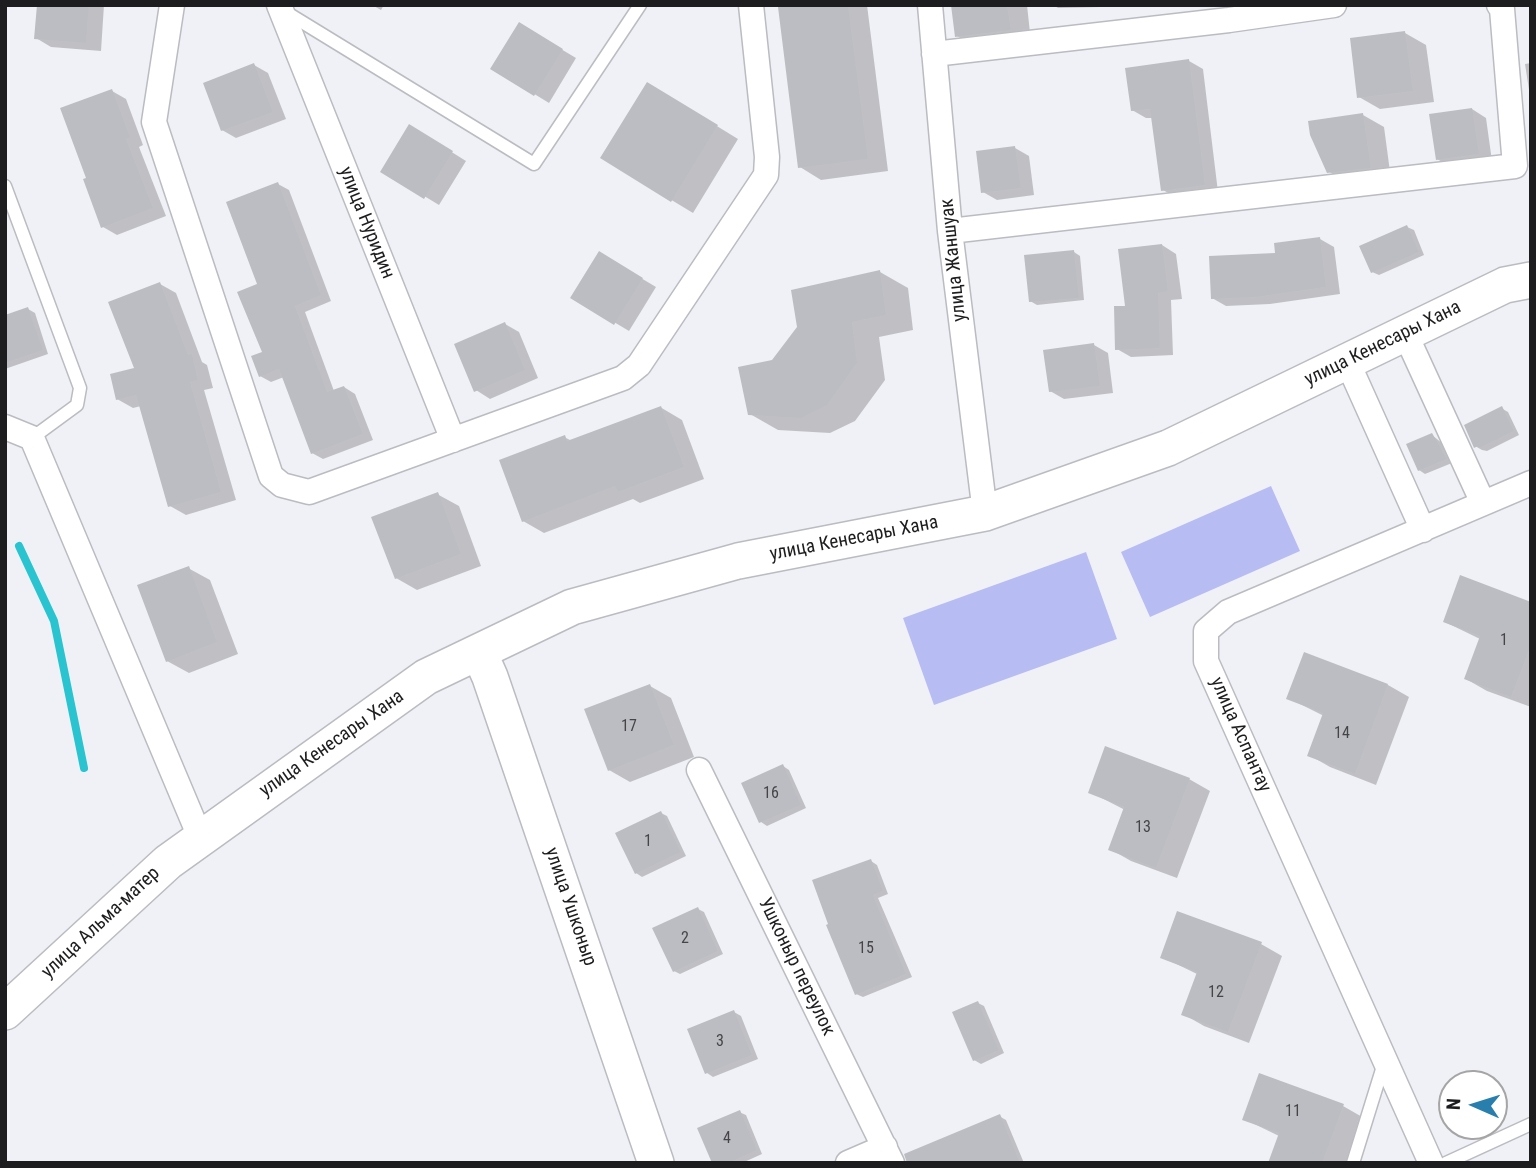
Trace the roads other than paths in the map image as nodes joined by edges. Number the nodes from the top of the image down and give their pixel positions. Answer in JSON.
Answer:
{"nodes":[{"id":1,"x":172,"y":5,"type":"edge"},
{"id":2,"x":640,"y":5,"type":"edge"},
{"id":3,"x":751,"y":5,"type":"edge"},
{"id":4,"x":930,"y":5,"type":"edge"},
{"id":5,"x":1335,"y":5,"type":"edge"},
{"id":6,"x":1499,"y":5,"type":"edge"},
{"id":7,"x":280,"y":7,"type":"edge"},
{"id":8,"x":1208,"y":14,"type":"edge"},
{"id":9,"x":934,"y":54,"type":"junction"},
{"id":10,"x":5,"y":186,"type":"edge"},
{"id":11,"x":950,"y":231,"type":"junction"},
{"id":12,"x":1531,"y":280,"type":"edge"},
{"id":13,"x":1405,"y":333,"type":"junction"},
{"id":14,"x":1347,"y":361,"type":"junction"},
{"id":15,"x":5,"y":427,"type":"edge"},
{"id":16,"x":32,"y":438,"type":"junction"},
{"id":17,"x":453,"y":440,"type":"junction"},
{"id":18,"x":1531,"y":483,"type":"edge"},
{"id":19,"x":1483,"y":503,"type":"junction"},
{"id":20,"x":985,"y":513,"type":"junction"},
{"id":21,"x":1423,"y":530,"type":"junction"},
{"id":22,"x":479,"y":652,"type":"junction"},
{"id":23,"x":699,"y":771,"type":"dead end"},
{"id":24,"x":200,"y":837,"type":"junction"},
{"id":25,"x":5,"y":1012,"type":"edge"},
{"id":26,"x":1385,"y":1060,"type":"junction"},
{"id":27,"x":1531,"y":1124,"type":"edge"},
{"id":28,"x":888,"y":1155,"type":"edge"},
{"id":29,"x":656,"y":1163,"type":"edge"},
{"id":30,"x":848,"y":1163,"type":"edge"},
{"id":31,"x":1353,"y":1163,"type":"edge"},
{"id":32,"x":1431,"y":1163,"type":"edge"},
{"id":33,"x":1446,"y":1163,"type":"edge"}],
"edges":[{"from":1,"to":17,"type":"street"},
{"from":2,"to":7,"type":"lane"},
{"from":3,"to":17,"type":"street"},
{"from":4,"to":9,"type":"street","name":"улица Жаншуак"},
{"from":5,"to":8,"type":"street"},
{"from":6,"to":11,"type":"street"},
{"from":7,"to":17,"type":"street","name":"улица Нуридин"},
{"from":8,"to":9,"type":"street"},
{"from":9,"to":11,"type":"street","name":"улица Жаншуак"},
{"from":10,"to":16,"type":"lane"},
{"from":11,"to":20,"type":"street","name":"улица Жаншуак"},
{"from":12,"to":13,"type":"street","name":"улица Кенесары Хана"},
{"from":13,"to":14,"type":"street","name":"улица Кенесары Хана"},
{"from":13,"to":19,"type":"street"},
{"from":14,"to":20,"type":"street","name":"улица Кенесары Хана"},
{"from":14,"to":21,"type":"street"},
{"from":15,"to":16,"type":"street"},
{"from":16,"to":24,"type":"street"},
{"from":18,"to":19,"type":"street","name":"улица Аспантау"},
{"from":19,"to":21,"type":"street","name":"улица Аспантау"},
{"from":20,"to":22,"type":"street","name":"улица Кенесары Хана"},
{"from":21,"to":26,"type":"street","name":"улица Аспантау"},
{"from":22,"to":24,"type":"street","name":"улица Кенесары Хана"},
{"from":22,"to":29,"type":"street","name":"улица Ушконыр"},
{"from":23,"to":28,"type":"street","name":"Ушконыр переулок"},
{"from":24,"to":25,"type":"street","name":"улица Альма-матер"},
{"from":26,"to":31,"type":"lane"},
{"from":26,"to":32,"type":"street","name":"улица Аспантау"},
{"from":27,"to":33,"type":"lane"},
{"from":28,"to":30,"type":"street"}]}
